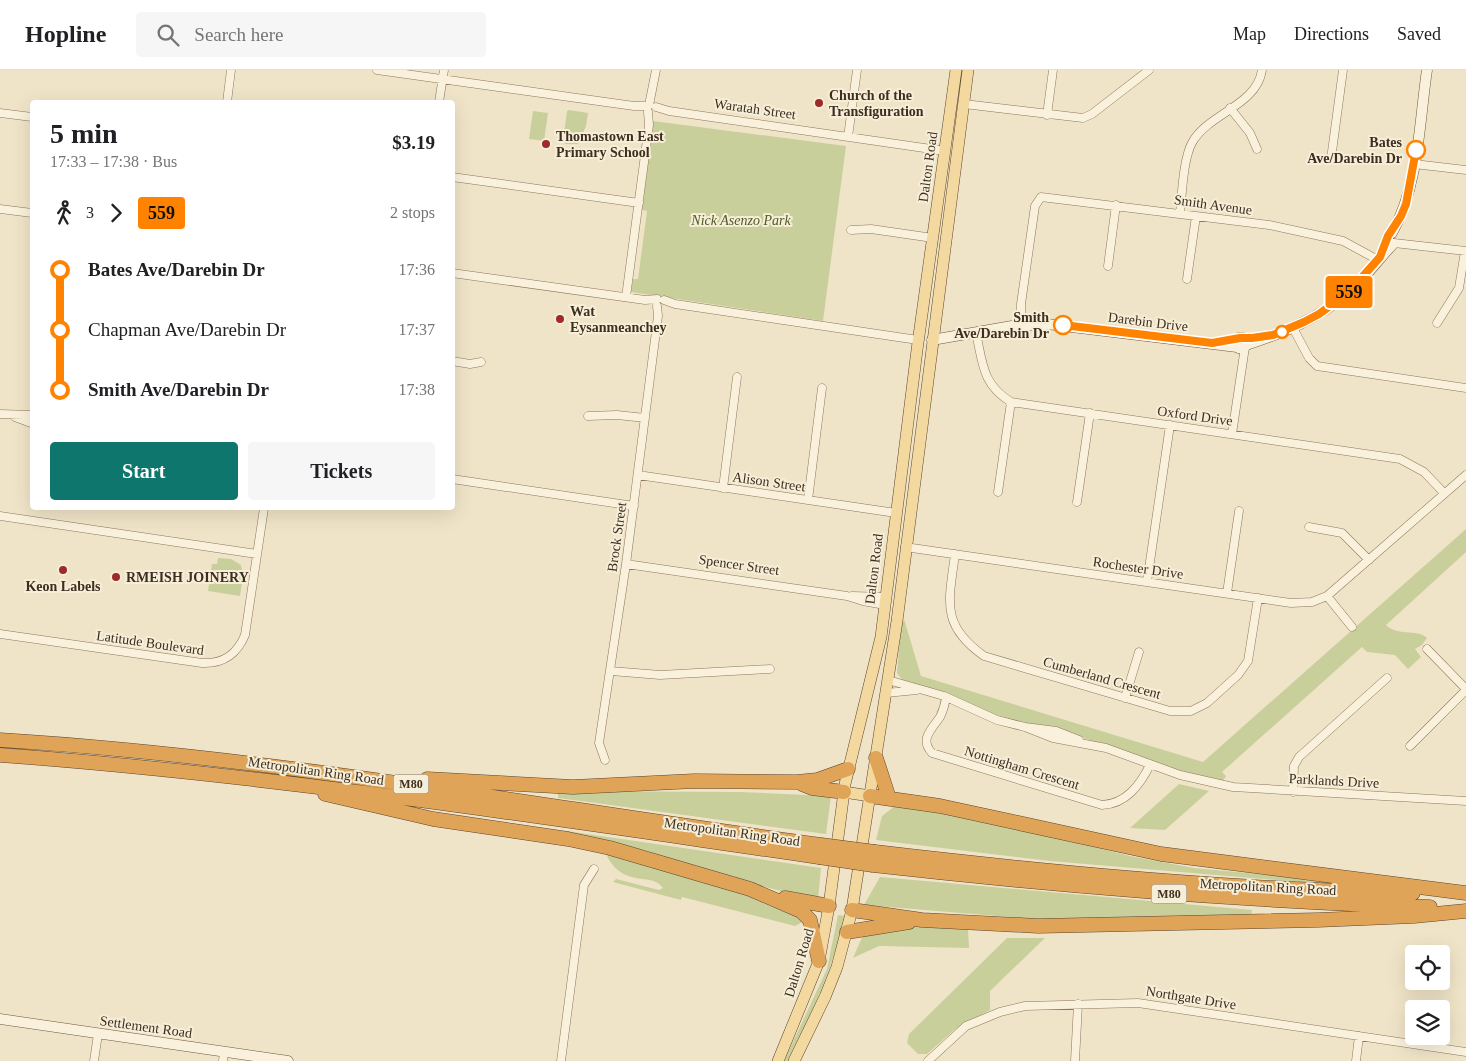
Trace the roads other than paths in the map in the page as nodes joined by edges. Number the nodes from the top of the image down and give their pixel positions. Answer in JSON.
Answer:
{"nodes":[{"id":1,"x":231,"y":70,"type":"edge"},
{"id":2,"x":377,"y":70,"type":"edge"},
{"id":3,"x":444,"y":70,"type":"edge"},
{"id":4,"x":656,"y":70,"type":"edge"},
{"id":5,"x":857,"y":70,"type":"edge"},
{"id":6,"x":956,"y":70,"type":"edge"},
{"id":7,"x":968,"y":70,"type":"edge"},
{"id":8,"x":1053,"y":70,"type":"edge"},
{"id":9,"x":1149,"y":70,"type":"edge"},
{"id":10,"x":1262,"y":70,"type":"edge"},
{"id":11,"x":1343,"y":70,"type":"edge"},
{"id":12,"x":1427,"y":70,"type":"edge"},
{"id":13,"x":442,"y":79,"type":"junction"},
{"id":14,"x":227,"y":100,"type":"edge"},
{"id":15,"x":440,"y":100,"type":"edge"},
{"id":16,"x":964,"y":104,"type":"junction"},
{"id":17,"x":1230,"y":108,"type":"junction"},
{"id":18,"x":651,"y":109,"type":"junction"},
{"id":19,"x":0,"y":113,"type":"edge"},
{"id":20,"x":1047,"y":115,"type":"junction"},
{"id":21,"x":30,"y":117,"type":"edge"},
{"id":22,"x":848,"y":137,"type":"junction"},
{"id":23,"x":1257,"y":149,"type":"dead end"},
{"id":24,"x":951,"y":151,"type":"junction"},
{"id":25,"x":1331,"y":159,"type":"dead end"},
{"id":26,"x":1414,"y":164,"type":"junction"},
{"id":27,"x":1466,"y":170,"type":"edge"},
{"id":28,"x":455,"y":176,"type":"edge"},
{"id":29,"x":1034,"y":191,"type":"dead end"},
{"id":30,"x":1039,"y":198,"type":"junction"},
{"id":31,"x":639,"y":203,"type":"junction"},
{"id":32,"x":1116,"y":205,"type":"junction"},
{"id":33,"x":0,"y":209,"type":"edge"},
{"id":34,"x":30,"y":213,"type":"edge"},
{"id":35,"x":1180,"y":214,"type":"junction"},
{"id":36,"x":1196,"y":216,"type":"junction"},
{"id":37,"x":851,"y":230,"type":"dead end"},
{"id":38,"x":933,"y":238,"type":"junction"},
{"id":39,"x":1394,"y":239,"type":"junction"},
{"id":40,"x":1465,"y":251,"type":"edge"},
{"id":41,"x":1379,"y":258,"type":"junction"},
{"id":42,"x":1108,"y":266,"type":"dead end"},
{"id":43,"x":455,"y":273,"type":"edge"},
{"id":44,"x":1187,"y":279,"type":"dead end"},
{"id":45,"x":626,"y":297,"type":"junction"},
{"id":46,"x":660,"y":303,"type":"junction"},
{"id":47,"x":1437,"y":322,"type":"dead end"},
{"id":48,"x":1021,"y":325,"type":"junction"},
{"id":49,"x":1293,"y":328,"type":"junction"},
{"id":50,"x":976,"y":333,"type":"junction"},
{"id":51,"x":918,"y":340,"type":"junction"},
{"id":52,"x":932,"y":340,"type":"junction"},
{"id":53,"x":1241,"y":344,"type":"junction"},
{"id":54,"x":455,"y":362,"type":"edge"},
{"id":55,"x":481,"y":362,"type":"dead end"},
{"id":56,"x":737,"y":376,"type":"dead end"},
{"id":57,"x":822,"y":388,"type":"dead end"},
{"id":58,"x":1466,"y":388,"type":"edge"},
{"id":59,"x":1011,"y":402,"type":"junction"},
{"id":60,"x":1090,"y":413,"type":"junction"},
{"id":61,"x":0,"y":414,"type":"edge"},
{"id":62,"x":588,"y":416,"type":"dead end"},
{"id":63,"x":645,"y":418,"type":"junction"},
{"id":64,"x":30,"y":419,"type":"edge"},
{"id":65,"x":1170,"y":425,"type":"junction"},
{"id":66,"x":1232,"y":434,"type":"junction"},
{"id":67,"x":638,"y":475,"type":"junction"},
{"id":68,"x":1466,"y":476,"type":"edge"},
{"id":69,"x":455,"y":479,"type":"edge"},
{"id":70,"x":723,"y":488,"type":"junction"},
{"id":71,"x":998,"y":492,"type":"dead end"},
{"id":72,"x":1444,"y":493,"type":"junction"},
{"id":73,"x":808,"y":500,"type":"junction"},
{"id":74,"x":1076,"y":502,"type":"dead end"},
{"id":75,"x":634,"y":506,"type":"junction"},
{"id":76,"x":264,"y":510,"type":"edge"},
{"id":77,"x":1239,"y":512,"type":"dead end"},
{"id":78,"x":896,"y":513,"type":"junction"},
{"id":79,"x":0,"y":516,"type":"edge"},
{"id":80,"x":1309,"y":527,"type":"dead end"},
{"id":81,"x":905,"y":547,"type":"junction"},
{"id":82,"x":257,"y":554,"type":"junction"},
{"id":83,"x":955,"y":554,"type":"junction"},
{"id":84,"x":1369,"y":560,"type":"junction"},
{"id":85,"x":626,"y":564,"type":"junction"},
{"id":86,"x":1148,"y":582,"type":"junction"},
{"id":87,"x":1227,"y":593,"type":"junction"},
{"id":88,"x":1327,"y":596,"type":"junction"},
{"id":89,"x":1258,"y":598,"type":"junction"},
{"id":90,"x":885,"y":601,"type":"junction"},
{"id":91,"x":898,"y":603,"type":"junction"},
{"id":92,"x":1352,"y":627,"type":"dead end"},
{"id":93,"x":0,"y":634,"type":"edge"},
{"id":94,"x":1427,"y":649,"type":"dead end"},
{"id":95,"x":1139,"y":652,"type":"dead end"},
{"id":96,"x":770,"y":669,"type":"dead end"},
{"id":97,"x":611,"y":671,"type":"junction"},
{"id":98,"x":1387,"y":678,"type":"dead end"},
{"id":99,"x":888,"y":680,"type":"junction"},
{"id":100,"x":1466,"y":689,"type":"edge"},
{"id":101,"x":921,"y":690,"type":"junction"},
{"id":102,"x":886,"y":693,"type":"junction"},
{"id":103,"x":946,"y":697,"type":"junction"},
{"id":104,"x":1125,"y":698,"type":"junction"},
{"id":105,"x":0,"y":740,"type":"edge"},
{"id":106,"x":1410,"y":746,"type":"dead end"},
{"id":107,"x":0,"y":756,"type":"edge"},
{"id":108,"x":876,"y":758,"type":"junction"},
{"id":109,"x":605,"y":760,"type":"dead end"},
{"id":110,"x":1150,"y":765,"type":"junction"},
{"id":111,"x":848,"y":769,"type":"junction"},
{"id":112,"x":349,"y":775,"type":"junction"},
{"id":113,"x":283,"y":782,"type":"junction"},
{"id":114,"x":797,"y":782,"type":"junction"},
{"id":115,"x":844,"y":792,"type":"junction"},
{"id":116,"x":1293,"y":792,"type":"junction"},
{"id":117,"x":870,"y":796,"type":"junction"},
{"id":118,"x":889,"y":798,"type":"junction"},
{"id":119,"x":1466,"y":801,"type":"edge"},
{"id":120,"x":820,"y":851,"type":"junction"},
{"id":121,"x":874,"y":858,"type":"junction"},
{"id":122,"x":594,"y":869,"type":"dead end"},
{"id":123,"x":1466,"y":894,"type":"edge"},
{"id":124,"x":772,"y":897,"type":"junction"},
{"id":125,"x":829,"y":906,"type":"junction"},
{"id":126,"x":852,"y":910,"type":"junction"},
{"id":127,"x":1466,"y":910,"type":"edge"},
{"id":128,"x":922,"y":920,"type":"junction"},
{"id":129,"x":847,"y":932,"type":"junction"},
{"id":130,"x":819,"y":961,"type":"junction"},
{"id":131,"x":1078,"y":1004,"type":"junction"},
{"id":132,"x":0,"y":1019,"type":"edge"},
{"id":133,"x":98,"y":1034,"type":"junction"},
{"id":134,"x":1359,"y":1036,"type":"junction"},
{"id":135,"x":1466,"y":1052,"type":"edge"},
{"id":136,"x":223,"y":1056,"type":"edge"},
{"id":137,"x":94,"y":1061,"type":"edge"},
{"id":138,"x":288,"y":1061,"type":"edge"},
{"id":139,"x":561,"y":1061,"type":"edge"},
{"id":140,"x":778,"y":1061,"type":"edge"},
{"id":141,"x":794,"y":1061,"type":"edge"},
{"id":142,"x":928,"y":1061,"type":"edge"},
{"id":143,"x":1075,"y":1061,"type":"edge"},
{"id":144,"x":1356,"y":1061,"type":"edge"}],
"edges":[{"from":1,"to":14,"type":"street"},
{"from":2,"to":13,"type":"street","name":"Waratah Street"},
{"from":3,"to":13,"type":"street"},
{"from":4,"to":18,"type":"street"},
{"from":5,"to":22,"type":"street"},
{"from":6,"to":24,"type":"main road","name":"Dalton Road"},
{"from":7,"to":16,"type":"main road","name":"Dalton Road"},
{"from":8,"to":20,"type":"street"},
{"from":9,"to":20,"type":"street"},
{"from":10,"to":17,"type":"street"},
{"from":11,"to":25,"type":"street"},
{"from":12,"to":26,"type":"street","name":"Darebin Drive"},
{"from":13,"to":15,"type":"street"},
{"from":13,"to":18,"type":"street","name":"Waratah Street"},
{"from":16,"to":20,"type":"street"},
{"from":16,"to":24,"type":"main road","name":"Dalton Road"},
{"from":17,"to":23,"type":"street"},
{"from":17,"to":35,"type":"street"},
{"from":18,"to":22,"type":"street","name":"Waratah Street"},
{"from":18,"to":31,"type":"street"},
{"from":19,"to":21,"type":"street"},
{"from":22,"to":24,"type":"street","name":"Waratah Street"},
{"from":24,"to":38,"type":"main road","name":"Dalton Road"},
{"from":24,"to":52,"type":"main road","name":"Dalton Road"},
{"from":26,"to":27,"type":"street"},
{"from":26,"to":39,"type":"street","name":"Darebin Drive"},
{"from":28,"to":31,"type":"street"},
{"from":29,"to":30,"type":"street"},
{"from":30,"to":32,"type":"street","name":"Smith Avenue"},
{"from":30,"to":48,"type":"street"},
{"from":31,"to":45,"type":"street"},
{"from":32,"to":35,"type":"street","name":"Smith Avenue"},
{"from":32,"to":42,"type":"street"},
{"from":33,"to":34,"type":"street"},
{"from":35,"to":36,"type":"street","name":"Smith Avenue"},
{"from":36,"to":41,"type":"street","name":"Smith Avenue"},
{"from":36,"to":44,"type":"street"},
{"from":37,"to":38,"type":"street"},
{"from":38,"to":51,"type":"main road","name":"Dalton Road"},
{"from":39,"to":40,"type":"street"},
{"from":39,"to":41,"type":"street","name":"Darebin Drive"},
{"from":40,"to":47,"type":"street"},
{"from":41,"to":49,"type":"street","name":"Darebin Drive"},
{"from":43,"to":45,"type":"street"},
{"from":45,"to":46,"type":"street"},
{"from":46,"to":51,"type":"street"},
{"from":46,"to":63,"type":"street","name":"Brock Street"},
{"from":48,"to":50,"type":"street","name":"Darebin Drive"},
{"from":48,"to":53,"type":"street","name":"Darebin Drive"},
{"from":49,"to":53,"type":"street","name":"Darebin Drive"},
{"from":49,"to":58,"type":"street"},
{"from":50,"to":52,"type":"street","name":"Darebin Drive"},
{"from":50,"to":59,"type":"street"},
{"from":51,"to":52,"type":"main road"},
{"from":51,"to":78,"type":"main road","name":"Dalton Road"},
{"from":52,"to":81,"type":"main road","name":"Dalton Road"},
{"from":53,"to":66,"type":"street"},
{"from":54,"to":55,"type":"street"},
{"from":56,"to":70,"type":"street"},
{"from":57,"to":73,"type":"street"},
{"from":59,"to":60,"type":"street","name":"Oxford Drive"},
{"from":59,"to":71,"type":"street"},
{"from":60,"to":65,"type":"street","name":"Oxford Drive"},
{"from":60,"to":74,"type":"street"},
{"from":61,"to":64,"type":"street"},
{"from":62,"to":63,"type":"street"},
{"from":63,"to":67,"type":"street","name":"Brock Street"},
{"from":65,"to":66,"type":"street","name":"Oxford Drive"},
{"from":65,"to":86,"type":"street"},
{"from":66,"to":72,"type":"street","name":"Oxford Drive"},
{"from":67,"to":70,"type":"street","name":"Alison Street"},
{"from":67,"to":75,"type":"street","name":"Brock Street"},
{"from":68,"to":72,"type":"street"},
{"from":69,"to":75,"type":"street"},
{"from":70,"to":73,"type":"street","name":"Alison Street"},
{"from":72,"to":84,"type":"street"},
{"from":73,"to":78,"type":"street","name":"Alison Street"},
{"from":75,"to":85,"type":"street","name":"Brock Street"},
{"from":76,"to":82,"type":"street","name":"Latitude Boulevard"},
{"from":77,"to":87,"type":"street"},
{"from":78,"to":90,"type":"main road","name":"Dalton Road"},
{"from":79,"to":82,"type":"street"},
{"from":80,"to":84,"type":"street"},
{"from":81,"to":83,"type":"street","name":"Rochester Drive"},
{"from":81,"to":91,"type":"main road","name":"Dalton Road"},
{"from":82,"to":93,"type":"street","name":"Latitude Boulevard"},
{"from":83,"to":86,"type":"street","name":"Rochester Drive"},
{"from":83,"to":104,"type":"street","name":"Cumberland Crescent"},
{"from":84,"to":88,"type":"street"},
{"from":85,"to":90,"type":"street","name":"Spencer Street"},
{"from":85,"to":97,"type":"street","name":"Brock Street"},
{"from":86,"to":87,"type":"street","name":"Rochester Drive"},
{"from":87,"to":89,"type":"street","name":"Rochester Drive"},
{"from":88,"to":89,"type":"street","name":"Rochester Drive"},
{"from":88,"to":92,"type":"street"},
{"from":89,"to":104,"type":"street","name":"Cumberland Crescent"},
{"from":90,"to":91,"type":"main road","name":"Spencer Street"},
{"from":90,"to":111,"type":"main road","name":"Dalton Road"},
{"from":91,"to":99,"type":"main road","name":"Dalton Road"},
{"from":94,"to":100,"type":"street"},
{"from":95,"to":104,"type":"street"},
{"from":96,"to":97,"type":"street"},
{"from":97,"to":109,"type":"street","name":"Brock Street"},
{"from":98,"to":116,"type":"street"},
{"from":99,"to":101,"type":"street","name":"Parklands Drive"},
{"from":99,"to":102,"type":"main road","name":"Dalton Road"},
{"from":100,"to":106,"type":"street"},
{"from":101,"to":102,"type":"street"},
{"from":101,"to":103,"type":"street","name":"Parklands Drive"},
{"from":102,"to":108,"type":"main road","name":"Dalton Road"},
{"from":103,"to":110,"type":"street","name":"Parklands Drive"},
{"from":103,"to":110,"type":"street","name":"Nottingham Crescent"},
{"from":105,"to":112,"type":"highway","name":"Metropolitan Ring Road","number":"M80"},
{"from":107,"to":113,"type":"highway","name":"Metropolitan Ring Road","number":"M80"},
{"from":108,"to":117,"type":"main road","name":"Dalton Road"},
{"from":108,"to":118,"type":"highway"},
{"from":110,"to":116,"type":"street","name":"Parklands Drive"},
{"from":111,"to":114,"type":"highway"},
{"from":111,"to":115,"type":"main road","name":"Dalton Road"},
{"from":112,"to":114,"type":"highway"},
{"from":112,"to":120,"type":"highway","name":"Metropolitan Ring Road","number":"M80"},
{"from":113,"to":120,"type":"highway","name":"Metropolitan Ring Road","number":"M80"},
{"from":113,"to":124,"type":"highway"},
{"from":114,"to":115,"type":"highway"},
{"from":115,"to":117,"type":"main road"},
{"from":115,"to":125,"type":"main road","name":"Dalton Road"},
{"from":116,"to":119,"type":"street","name":"Parklands Drive"},
{"from":117,"to":118,"type":"highway"},
{"from":117,"to":126,"type":"main road","name":"Dalton Road"},
{"from":118,"to":123,"type":"highway"},
{"from":120,"to":121,"type":"highway","name":"Metropolitan Ring Road","number":"M80","bridge":true},
{"from":121,"to":123,"type":"highway","name":"Metropolitan Ring Road","number":"M80"},
{"from":121,"to":127,"type":"highway","name":"Metropolitan Ring Road","number":"M80"},
{"from":122,"to":139,"type":"street"},
{"from":124,"to":125,"type":"highway"},
{"from":124,"to":130,"type":"highway"},
{"from":125,"to":126,"type":"main road"},
{"from":125,"to":130,"type":"main road","name":"Dalton Road"},
{"from":126,"to":128,"type":"highway"},
{"from":126,"to":129,"type":"main road","name":"Dalton Road"},
{"from":127,"to":128,"type":"highway"},
{"from":128,"to":129,"type":"highway"},
{"from":129,"to":141,"type":"main road","name":"Dalton Road"},
{"from":130,"to":140,"type":"main road","name":"Dalton Road"},
{"from":131,"to":134,"type":"street","name":"Northgate Drive"},
{"from":131,"to":142,"type":"street","name":"Northgate Drive"},
{"from":131,"to":143,"type":"street"},
{"from":132,"to":133,"type":"street","name":"Settlement Road"},
{"from":133,"to":136,"type":"street","name":"Settlement Road"},
{"from":133,"to":137,"type":"street"},
{"from":134,"to":135,"type":"street","name":"Northgate Drive"},
{"from":134,"to":144,"type":"street"},
{"from":136,"to":138,"type":"street","name":"Settlement Road"}]}
